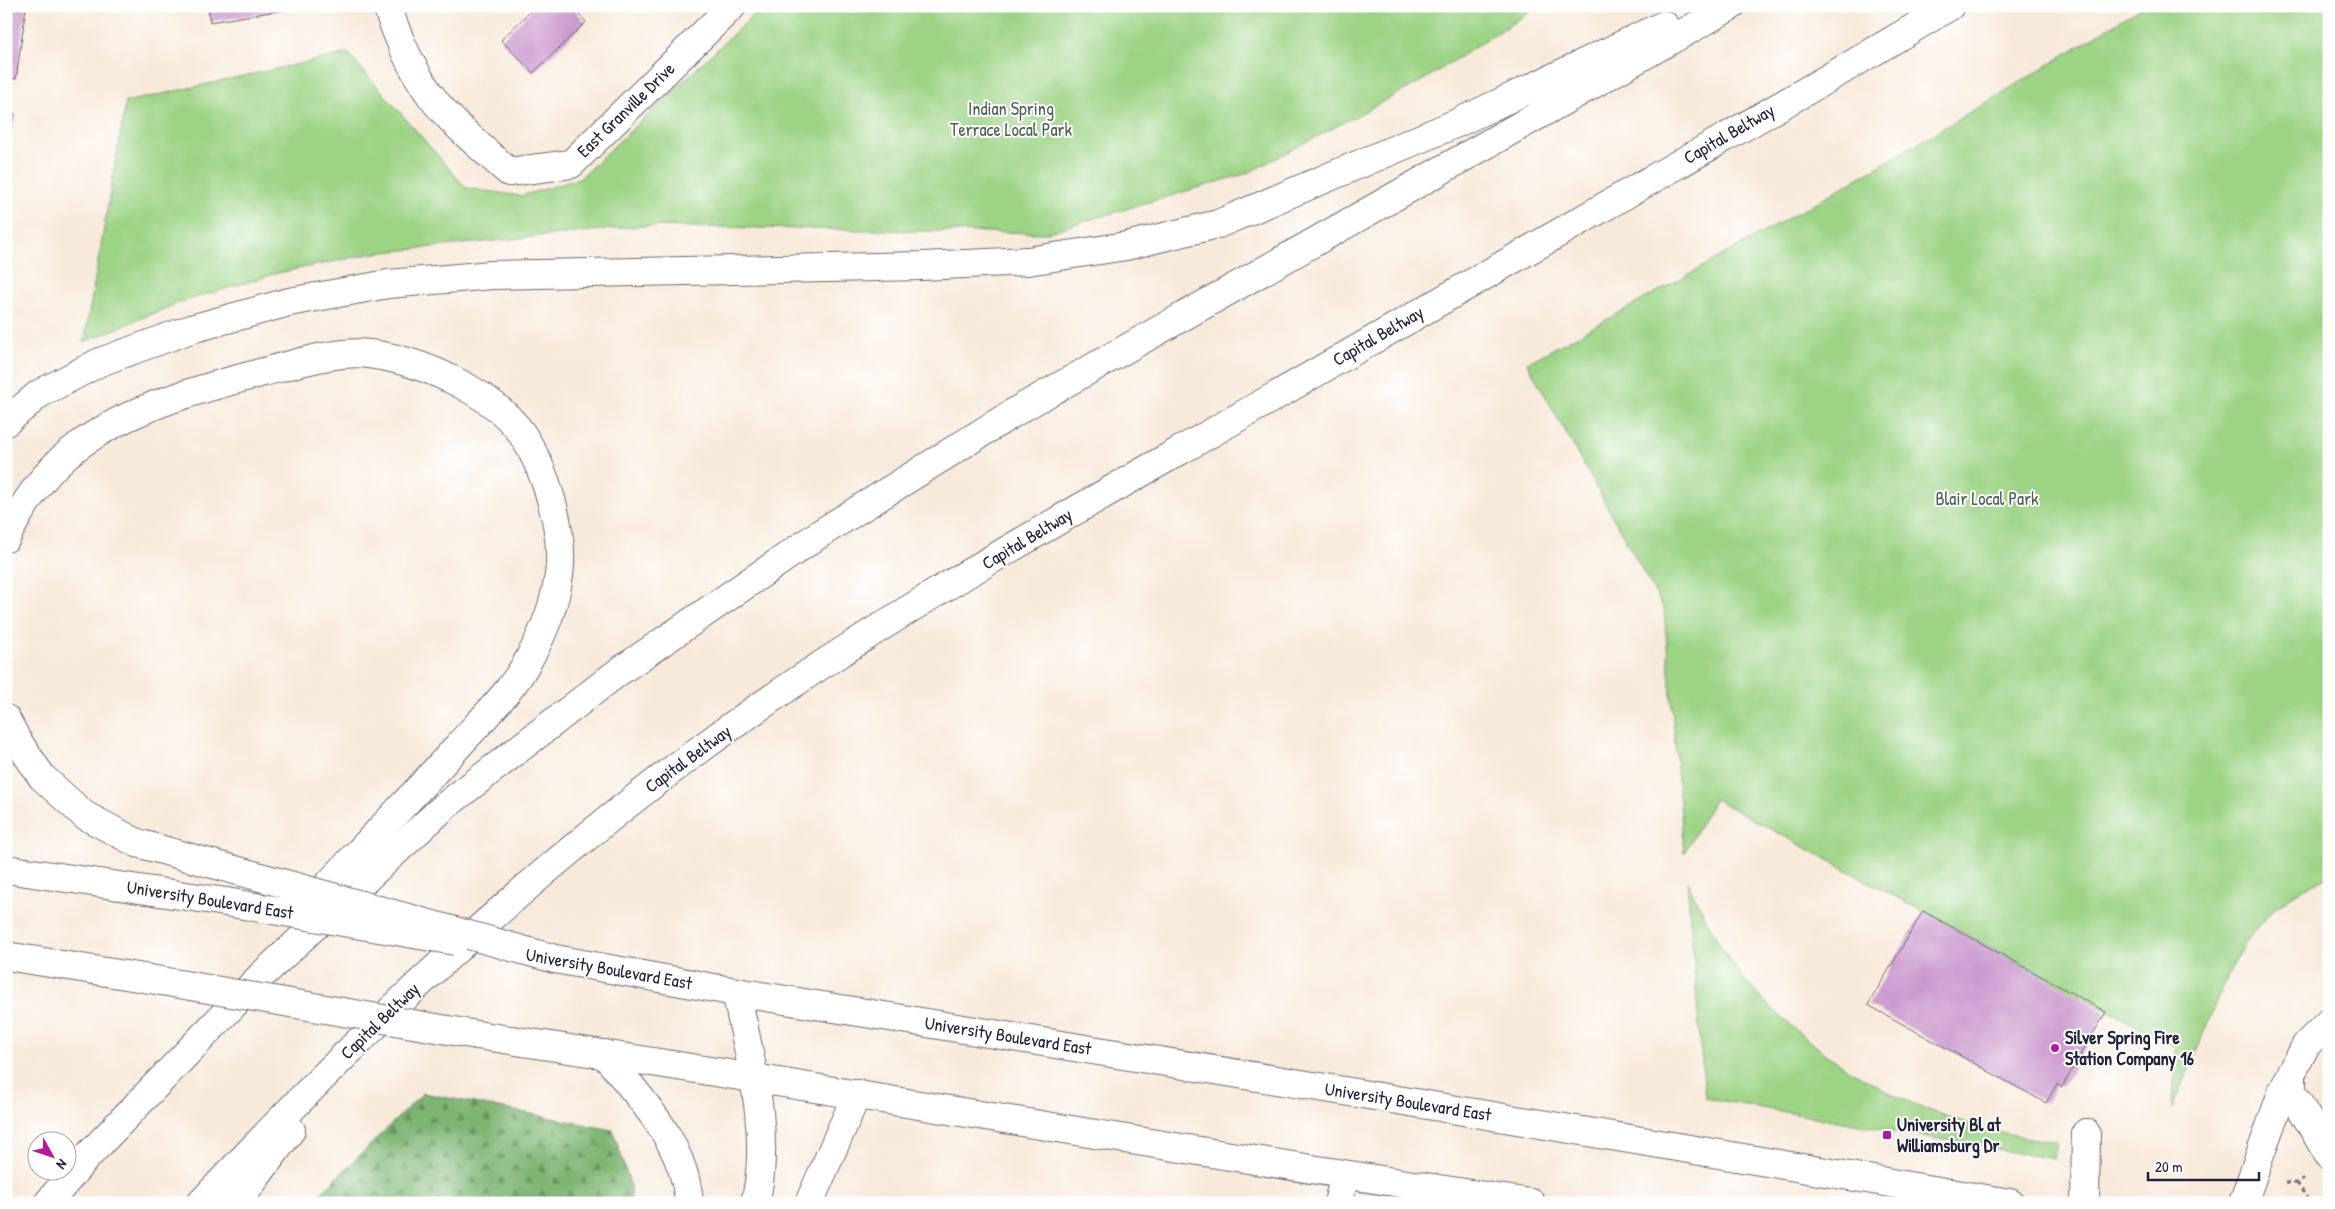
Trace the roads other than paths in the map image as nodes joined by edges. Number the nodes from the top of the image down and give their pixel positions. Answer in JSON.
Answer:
{"nodes":[{"id":1,"x":387,"y":6,"type":"edge"},
{"id":2,"x":732,"y":6,"type":"edge"},
{"id":3,"x":1704,"y":6,"type":"edge"},
{"id":4,"x":1730,"y":6,"type":"edge"},
{"id":5,"x":1950,"y":6,"type":"edge"},
{"id":6,"x":6,"y":422,"type":"edge"},
{"id":7,"x":6,"y":538,"type":"edge"},
{"id":8,"x":6,"y":719,"type":"edge"},
{"id":9,"x":6,"y":869,"type":"edge"},
{"id":10,"x":6,"y":956,"type":"edge"},
{"id":11,"x":555,"y":959,"type":"junction"},
{"id":12,"x":736,"y":992,"type":"junction"},
{"id":13,"x":2329,"y":1022,"type":"edge"},
{"id":14,"x":363,"y":1037,"type":"junction"},
{"id":15,"x":604,"y":1054,"type":"junction"},
{"id":16,"x":2292,"y":1072,"type":"junction"},
{"id":17,"x":754,"y":1077,"type":"junction"},
{"id":18,"x":857,"y":1094,"type":"junction"},
{"id":19,"x":2086,"y":1133,"type":"dead end"},
{"id":20,"x":84,"y":1160,"type":"junction"},
{"id":21,"x":2320,"y":1166,"type":"edge"},
{"id":22,"x":1345,"y":1175,"type":"junction"},
{"id":23,"x":48,"y":1203,"type":"edge"},
{"id":24,"x":201,"y":1203,"type":"edge"},
{"id":25,"x":237,"y":1203,"type":"edge"},
{"id":26,"x":689,"y":1203,"type":"edge"},
{"id":27,"x":754,"y":1203,"type":"edge"},
{"id":28,"x":809,"y":1203,"type":"edge"},
{"id":29,"x":1338,"y":1203,"type":"edge"},
{"id":30,"x":1531,"y":1203,"type":"edge"},
{"id":31,"x":2010,"y":1203,"type":"edge"},
{"id":32,"x":2085,"y":1203,"type":"edge"},
{"id":33,"x":2243,"y":1203,"type":"edge"}],
"edges":[{"from":1,"to":2,"type":"main road","name":"East Granville Drive"},
{"from":3,"to":6,"type":"main road"},
{"from":4,"to":20,"type":"main road"},
{"from":5,"to":14,"type":"main road","name":"Capital Beltway"},
{"from":7,"to":20,"type":"main road"},
{"from":8,"to":11,"type":"main road","bridge":true},
{"from":9,"to":11,"type":"main road","name":"University Boulevard East","bridge":true},
{"from":10,"to":15,"type":"main road","bridge":true},
{"from":11,"to":12,"type":"main road","name":"University Boulevard East"},
{"from":12,"to":17,"type":"main road"},
{"from":12,"to":31,"type":"main road","name":"University Boulevard East"},
{"from":13,"to":16,"type":"main road"},
{"from":14,"to":24,"type":"main road","name":"Capital Beltway"},
{"from":14,"to":25,"type":"main road"},
{"from":15,"to":17,"type":"main road"},
{"from":15,"to":26,"type":"main road"},
{"from":16,"to":21,"type":"main road"},
{"from":16,"to":33,"type":"main road"},
{"from":17,"to":18,"type":"main road"},
{"from":17,"to":27,"type":"main road"},
{"from":18,"to":22,"type":"main road"},
{"from":18,"to":28,"type":"main road"},
{"from":19,"to":32,"type":"main road"},
{"from":20,"to":23,"type":"main road"},
{"from":22,"to":29,"type":"main road"},
{"from":22,"to":30,"type":"main road"}]}
